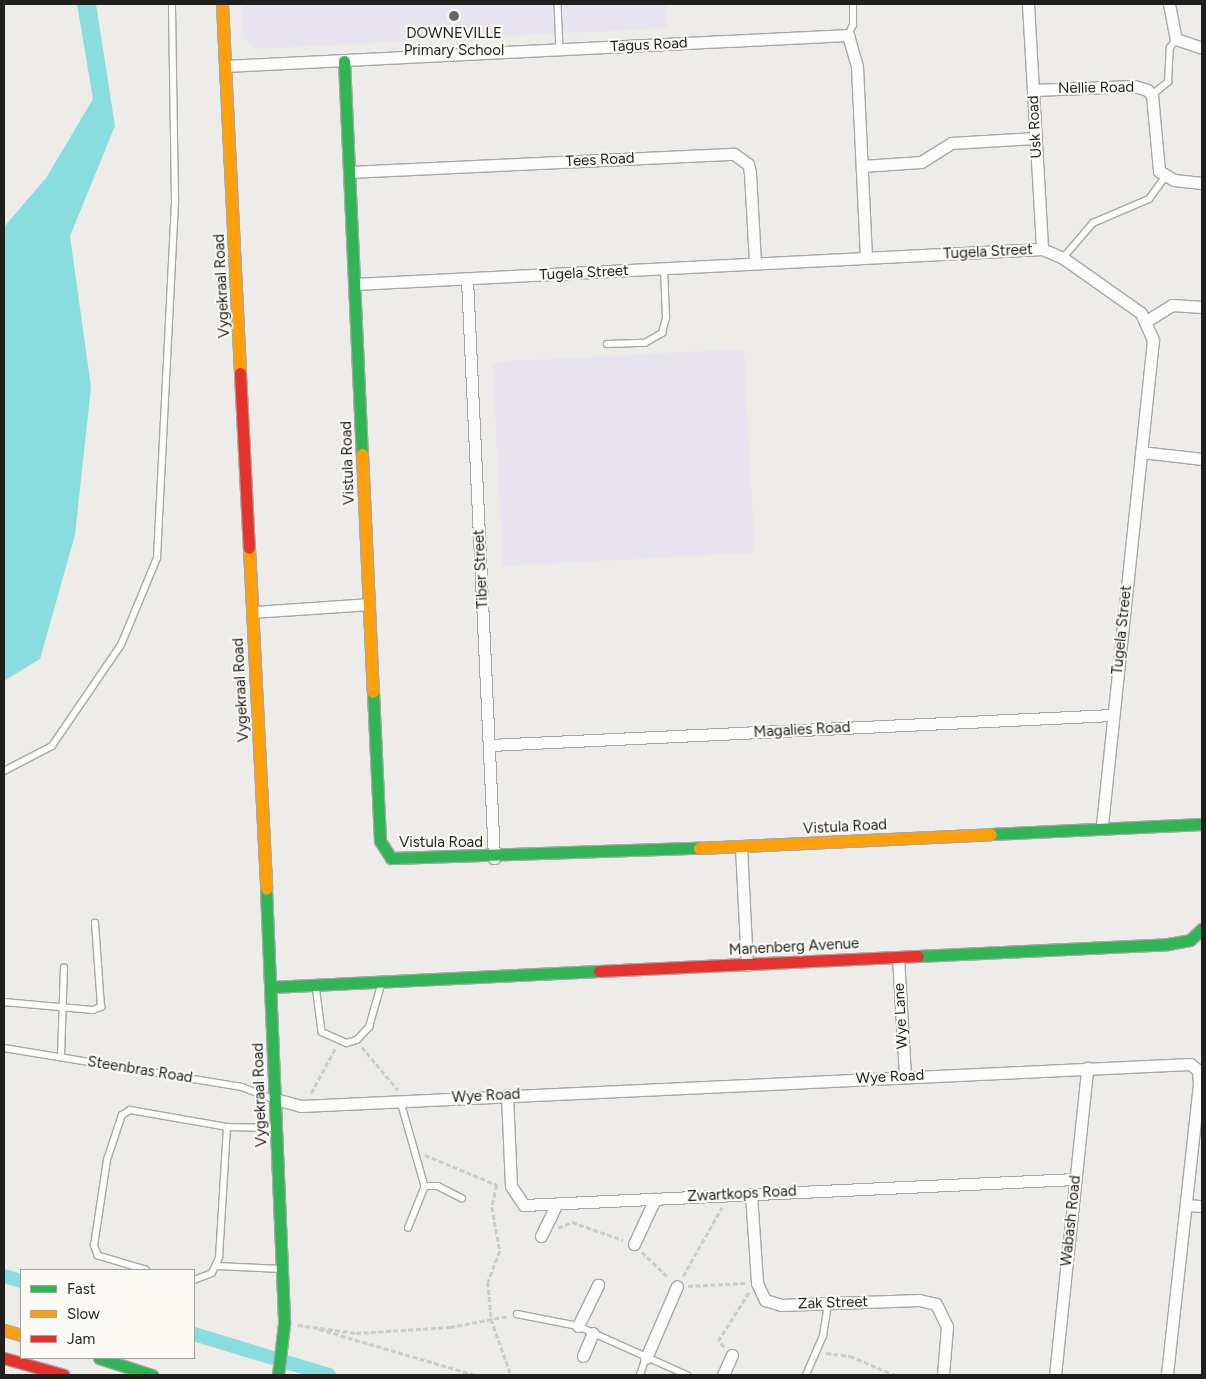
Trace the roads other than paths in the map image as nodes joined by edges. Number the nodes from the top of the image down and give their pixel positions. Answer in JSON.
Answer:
{"nodes":[{"id":1,"x":172,"y":4,"type":"edge"},
{"id":2,"x":222,"y":4,"type":"edge"},
{"id":3,"x":558,"y":4,"type":"edge"},
{"id":4,"x":853,"y":4,"type":"edge"},
{"id":5,"x":1028,"y":4,"type":"edge"},
{"id":6,"x":1169,"y":4,"type":"edge"},
{"id":7,"x":848,"y":35,"type":"junction"},
{"id":8,"x":1176,"y":39,"type":"junction"},
{"id":9,"x":1202,"y":48,"type":"edge"},
{"id":10,"x":560,"y":49,"type":"junction"},
{"id":11,"x":344,"y":61,"type":"junction"},
{"id":12,"x":225,"y":66,"type":"junction"},
{"id":13,"x":1033,"y":90,"type":"junction"},
{"id":14,"x":1152,"y":95,"type":"junction"},
{"id":15,"x":1035,"y":138,"type":"junction"},
{"id":16,"x":862,"y":166,"type":"junction"},
{"id":17,"x":349,"y":172,"type":"junction"},
{"id":18,"x":1165,"y":177,"type":"junction"},
{"id":19,"x":1202,"y":183,"type":"edge"},
{"id":20,"x":1042,"y":249,"type":"junction"},
{"id":21,"x":866,"y":258,"type":"junction"},
{"id":22,"x":1063,"y":258,"type":"junction"},
{"id":23,"x":755,"y":263,"type":"junction"},
{"id":24,"x":664,"y":268,"type":"junction"},
{"id":25,"x":467,"y":279,"type":"junction"},
{"id":26,"x":355,"y":284,"type":"junction"},
{"id":27,"x":1202,"y":307,"type":"edge"},
{"id":28,"x":1148,"y":320,"type":"junction"},
{"id":29,"x":607,"y":344,"type":"dead end"},
{"id":30,"x":1141,"y":452,"type":"junction"},
{"id":31,"x":1202,"y":459,"type":"edge"},
{"id":32,"x":369,"y":604,"type":"junction"},
{"id":33,"x":253,"y":612,"type":"junction"},
{"id":34,"x":1113,"y":715,"type":"junction"},
{"id":35,"x":490,"y":745,"type":"junction"},
{"id":36,"x":4,"y":771,"type":"edge"},
{"id":37,"x":1202,"y":824,"type":"edge"},
{"id":38,"x":1102,"y":828,"type":"junction"},
{"id":39,"x":741,"y":847,"type":"junction"},
{"id":40,"x":494,"y":858,"type":"junction"},
{"id":41,"x":96,"y":923,"type":"dead end"},
{"id":42,"x":1202,"y":929,"type":"edge"},
{"id":43,"x":898,"y":957,"type":"junction"},
{"id":44,"x":747,"y":965,"type":"junction"},
{"id":45,"x":64,"y":968,"type":"dead end"},
{"id":46,"x":382,"y":982,"type":"junction"},
{"id":47,"x":316,"y":985,"type":"junction"},
{"id":48,"x":271,"y":987,"type":"junction"},
{"id":49,"x":4,"y":1002,"type":"edge"},
{"id":50,"x":64,"y":1008,"type":"junction"},
{"id":51,"x":4,"y":1048,"type":"edge"},
{"id":52,"x":61,"y":1057,"type":"junction"},
{"id":53,"x":1087,"y":1068,"type":"junction"},
{"id":54,"x":905,"y":1076,"type":"junction"},
{"id":55,"x":508,"y":1095,"type":"junction"},
{"id":56,"x":275,"y":1099,"type":"junction"},
{"id":57,"x":401,"y":1101,"type":"junction"},
{"id":58,"x":227,"y":1127,"type":"junction"},
{"id":59,"x":276,"y":1128,"type":"junction"},
{"id":60,"x":1075,"y":1179,"type":"junction"},
{"id":61,"x":425,"y":1186,"type":"junction"},
{"id":62,"x":751,"y":1194,"type":"junction"},
{"id":63,"x":462,"y":1198,"type":"dead end"},
{"id":64,"x":655,"y":1199,"type":"junction"},
{"id":65,"x":556,"y":1205,"type":"junction"},
{"id":66,"x":1186,"y":1205,"type":"junction"},
{"id":67,"x":1202,"y":1206,"type":"edge"},
{"id":68,"x":408,"y":1228,"type":"dead end"},
{"id":69,"x":541,"y":1236,"type":"road end"},
{"id":70,"x":634,"y":1244,"type":"road end"},
{"id":71,"x":217,"y":1266,"type":"junction"},
{"id":72,"x":143,"y":1269,"type":"edge"},
{"id":73,"x":282,"y":1269,"type":"junction"},
{"id":74,"x":195,"y":1280,"type":"edge"},
{"id":75,"x":598,"y":1285,"type":"dead end"},
{"id":76,"x":677,"y":1286,"type":"road end"},
{"id":77,"x":828,"y":1304,"type":"junction"},
{"id":78,"x":517,"y":1314,"type":"road end"},
{"id":79,"x":578,"y":1326,"type":"junction"},
{"id":80,"x":4,"y":1330,"type":"edge"},
{"id":81,"x":593,"y":1333,"type":"junction"},
{"id":82,"x":20,"y":1335,"type":"edge"},
{"id":83,"x":732,"y":1355,"type":"road end"},
{"id":84,"x":583,"y":1356,"type":"dead end"},
{"id":85,"x":4,"y":1358,"type":"edge"},
{"id":86,"x":646,"y":1358,"type":"junction"},
{"id":87,"x":102,"y":1359,"type":"edge"},
{"id":88,"x":279,"y":1372,"type":"edge"},
{"id":89,"x":64,"y":1375,"type":"edge"},
{"id":90,"x":152,"y":1375,"type":"edge"},
{"id":91,"x":640,"y":1375,"type":"edge"},
{"id":92,"x":686,"y":1375,"type":"edge"},
{"id":93,"x":723,"y":1375,"type":"edge"},
{"id":94,"x":806,"y":1375,"type":"edge"},
{"id":95,"x":943,"y":1375,"type":"edge"},
{"id":96,"x":1054,"y":1375,"type":"edge"},
{"id":97,"x":1167,"y":1375,"type":"edge"}],
"edges":[{"from":1,"to":36,"type":"lane"},
{"from":2,"to":12,"type":"street","name":"Vygekraal Road"},
{"from":3,"to":10,"type":"lane"},
{"from":4,"to":7,"type":"lane"},
{"from":5,"to":13,"type":"street","name":"Usk Road"},
{"from":6,"to":8,"type":"street"},
{"from":7,"to":10,"type":"street","name":"Tagus Road"},
{"from":7,"to":16,"type":"street"},
{"from":8,"to":9,"type":"street"},
{"from":8,"to":14,"type":"lane"},
{"from":10,"to":11,"type":"street","name":"Tagus Road"},
{"from":11,"to":12,"type":"street","name":"Tagus Road"},
{"from":11,"to":17,"type":"street","name":"Vistula Road"},
{"from":12,"to":33,"type":"street","name":"Vygekraal Road"},
{"from":13,"to":14,"type":"street","name":"Nellie Road"},
{"from":13,"to":15,"type":"street","name":"Usk Road"},
{"from":14,"to":18,"type":"street","name":"Nellie Road"},
{"from":15,"to":16,"type":"street"},
{"from":15,"to":20,"type":"street","name":"Usk Road"},
{"from":16,"to":21,"type":"street"},
{"from":17,"to":23,"type":"street","name":"Tees Road"},
{"from":17,"to":26,"type":"street","name":"Vistula Road"},
{"from":18,"to":19,"type":"street"},
{"from":18,"to":22,"type":"lane"},
{"from":20,"to":21,"type":"street","name":"Tugela Street"},
{"from":20,"to":22,"type":"street","name":"Tugela Street"},
{"from":21,"to":23,"type":"street","name":"Tugela Street"},
{"from":22,"to":28,"type":"street","name":"Tugela Street"},
{"from":23,"to":24,"type":"street","name":"Tugela Street"},
{"from":24,"to":25,"type":"street","name":"Tugela Street"},
{"from":24,"to":29,"type":"lane"},
{"from":25,"to":26,"type":"street","name":"Tugela Street"},
{"from":25,"to":35,"type":"street","name":"Tiber Street"},
{"from":26,"to":32,"type":"street","name":"Vistula Road"},
{"from":27,"to":28,"type":"street"},
{"from":28,"to":30,"type":"street","name":"Tugela Street"},
{"from":30,"to":31,"type":"street"},
{"from":30,"to":34,"type":"street","name":"Tugela Street"},
{"from":32,"to":33,"type":"street"},
{"from":32,"to":40,"type":"street","name":"Vistula Road"},
{"from":33,"to":48,"type":"street","name":"Vygekraal Road"},
{"from":34,"to":35,"type":"street","name":"Magalies Road"},
{"from":34,"to":38,"type":"street","name":"Tugela Street"},
{"from":35,"to":40,"type":"street","name":"Tiber Street"},
{"from":37,"to":38,"type":"street","name":"Vistula Road"},
{"from":38,"to":39,"type":"street","name":"Vistula Road"},
{"from":39,"to":40,"type":"street","name":"Vistula Road"},
{"from":39,"to":44,"type":"street"},
{"from":41,"to":50,"type":"lane"},
{"from":42,"to":43,"type":"street","name":"Manenberg Avenue"},
{"from":43,"to":44,"type":"street","name":"Manenberg Avenue"},
{"from":43,"to":54,"type":"street","name":"Wye Lane"},
{"from":44,"to":46,"type":"street","name":"Manenberg Avenue"},
{"from":45,"to":50,"type":"lane"},
{"from":46,"to":47,"type":"street","name":"Manenberg Avenue"},
{"from":46,"to":47,"type":"lane"},
{"from":47,"to":48,"type":"street","name":"Manenberg Avenue"},
{"from":48,"to":56,"type":"street","name":"Vygekraal Road"},
{"from":49,"to":50,"type":"lane"},
{"from":50,"to":52,"type":"lane"},
{"from":51,"to":52,"type":"lane","name":"Steenbras Road"},
{"from":52,"to":56,"type":"lane","name":"Steenbras Road"},
{"from":53,"to":54,"type":"street","name":"Wye Road"},
{"from":53,"to":60,"type":"street","name":"Wabash Road"},
{"from":53,"to":66,"type":"street","name":"Wye Road"},
{"from":54,"to":55,"type":"street","name":"Wye Road"},
{"from":55,"to":57,"type":"street","name":"Wye Road"},
{"from":55,"to":65,"type":"street","name":"Zwartkops Road"},
{"from":56,"to":57,"type":"street","name":"Wye Road"},
{"from":56,"to":59,"type":"street","name":"Vygekraal Road"},
{"from":57,"to":61,"type":"lane"},
{"from":58,"to":59,"type":"lane"},
{"from":58,"to":71,"type":"lane"},
{"from":58,"to":72,"type":"lane"},
{"from":59,"to":73,"type":"street","name":"Vygekraal Road"},
{"from":60,"to":62,"type":"street","name":"Zwartkops Road"},
{"from":60,"to":96,"type":"street","name":"Wabash Road"},
{"from":61,"to":63,"type":"lane"},
{"from":61,"to":68,"type":"lane"},
{"from":62,"to":64,"type":"street","name":"Zwartkops Road"},
{"from":62,"to":77,"type":"street","name":"Zak Street"},
{"from":64,"to":65,"type":"street","name":"Zwartkops Road"},
{"from":64,"to":70,"type":"street"},
{"from":65,"to":69,"type":"street"},
{"from":66,"to":67,"type":"street"},
{"from":66,"to":97,"type":"street","name":"Wye Road"},
{"from":71,"to":73,"type":"lane"},
{"from":71,"to":74,"type":"lane"},
{"from":73,"to":88,"type":"street","name":"Vygekraal Road"},
{"from":75,"to":79,"type":"street"},
{"from":76,"to":86,"type":"street"},
{"from":77,"to":94,"type":"lane"},
{"from":77,"to":95,"type":"street","name":"Zak Street"},
{"from":78,"to":79,"type":"lane"},
{"from":79,"to":81,"type":"lane"},
{"from":80,"to":82,"type":"street"},
{"from":81,"to":84,"type":"street"},
{"from":81,"to":86,"type":"lane"},
{"from":83,"to":93,"type":"street"},
{"from":85,"to":89,"type":"street"},
{"from":86,"to":91,"type":"lane"},
{"from":86,"to":92,"type":"lane"},
{"from":87,"to":90,"type":"street"}]}
